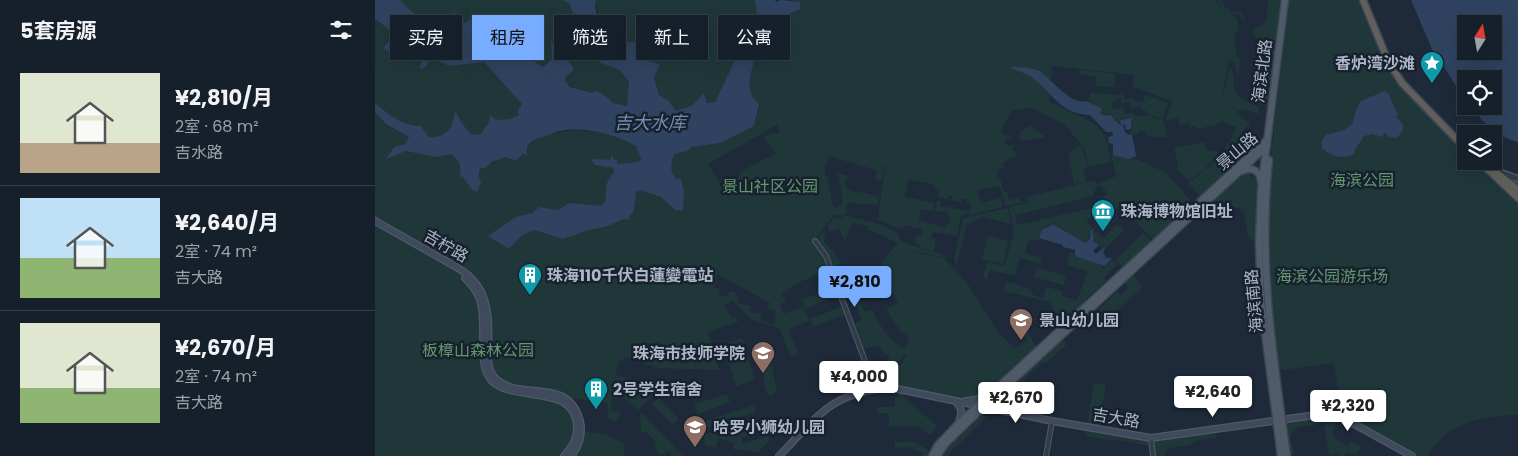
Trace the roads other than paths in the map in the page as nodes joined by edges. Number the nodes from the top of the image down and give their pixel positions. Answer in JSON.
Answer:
{"nodes":[{"id":1,"x":1285,"y":0,"type":"edge"},
{"id":2,"x":1289,"y":0,"type":"edge"},
{"id":3,"x":1363,"y":0,"type":"edge"},
{"id":4,"x":1367,"y":0,"type":"edge"},
{"id":5,"x":1457,"y":135,"type":"edge"},
{"id":6,"x":1457,"y":140,"type":"edge"},
{"id":7,"x":1268,"y":143,"type":"junction"},
{"id":8,"x":1489,"y":170,"type":"edge"},
{"id":9,"x":1491,"y":170,"type":"edge"},
{"id":10,"x":1496,"y":170,"type":"edge"},
{"id":11,"x":1239,"y":172,"type":"junction"},
{"id":12,"x":1518,"y":179,"type":"edge"},
{"id":13,"x":1261,"y":190,"type":"junction"},
{"id":14,"x":1518,"y":190,"type":"edge"},
{"id":15,"x":1518,"y":198,"type":"edge"},
{"id":16,"x":375,"y":221,"type":"edge"},
{"id":17,"x":375,"y":225,"type":"edge"},
{"id":18,"x":815,"y":241,"type":"dead end"},
{"id":19,"x":1012,"y":381,"type":"junction"},
{"id":20,"x":875,"y":388,"type":"junction"},
{"id":21,"x":987,"y":398,"type":"junction"},
{"id":22,"x":954,"y":401,"type":"junction"},
{"id":23,"x":981,"y":406,"type":"junction"},
{"id":24,"x":1019,"y":414,"type":"junction"},
{"id":25,"x":1279,"y":420,"type":"junction"},
{"id":26,"x":1052,"y":421,"type":"junction"},
{"id":27,"x":958,"y":424,"type":"junction"},
{"id":28,"x":1151,"y":438,"type":"junction"},
{"id":29,"x":564,"y":456,"type":"edge"},
{"id":30,"x":571,"y":456,"type":"edge"},
{"id":31,"x":779,"y":456,"type":"edge"},
{"id":32,"x":932,"y":456,"type":"edge"},
{"id":33,"x":937,"y":456,"type":"edge"},
{"id":34,"x":1046,"y":456,"type":"edge"},
{"id":35,"x":1153,"y":456,"type":"edge"},
{"id":36,"x":1281,"y":456,"type":"edge"},
{"id":37,"x":1287,"y":456,"type":"edge"},
{"id":38,"x":1412,"y":456,"type":"edge"}],
"edges":[{"from":1,"to":7,"type":"main road","name":"海滨北路"},
{"from":2,"to":7,"type":"main road","name":"海滨北路"},
{"from":3,"to":6,"type":"highway"},
{"from":4,"to":5,"type":"highway"},
{"from":7,"to":11,"type":"main road","name":"景山路"},
{"from":7,"to":13,"type":"main road","name":"海滨南路"},
{"from":7,"to":21,"type":"main road","name":"景山路"},
{"from":7,"to":25,"type":"main road","name":"海滨南路"},
{"from":8,"to":15,"type":"highway"},
{"from":9,"to":14,"type":"highway"},
{"from":10,"to":12,"type":"street"},
{"from":11,"to":13,"type":"main road"},
{"from":11,"to":19,"type":"main road","name":"景山路"},
{"from":13,"to":25,"type":"main road","name":"海滨南路"},
{"from":16,"to":30,"type":"main road","name":"吉柠路"},
{"from":17,"to":29,"type":"main road","name":"吉柠路"},
{"from":18,"to":20,"type":"street"},
{"from":19,"to":23,"type":"main road","name":"景山路"},
{"from":19,"to":24,"type":"main road"},
{"from":20,"to":22,"type":"main road"},
{"from":20,"to":31,"type":"main road"},
{"from":21,"to":22,"type":"main road"},
{"from":21,"to":23,"type":"main road","name":"景山路"},
{"from":22,"to":23,"type":"main road","name":"吉大路"},
{"from":22,"to":27,"type":"main road"},
{"from":23,"to":24,"type":"main road","name":"吉大路"},
{"from":23,"to":27,"type":"main road","name":"景山路"},
{"from":23,"to":33,"type":"main road","name":"景山路"},
{"from":24,"to":26,"type":"main road","name":"吉大路"},
{"from":25,"to":28,"type":"main road","name":"吉大路"},
{"from":25,"to":36,"type":"main road","name":"海滨南路"},
{"from":25,"to":37,"type":"main road","name":"海滨南路"},
{"from":25,"to":38,"type":"main road","name":"吉大路"},
{"from":26,"to":28,"type":"main road","name":"吉大路"},
{"from":26,"to":34,"type":"street"},
{"from":27,"to":32,"type":"main road","name":"景山路"},
{"from":28,"to":35,"type":"street"}]}
